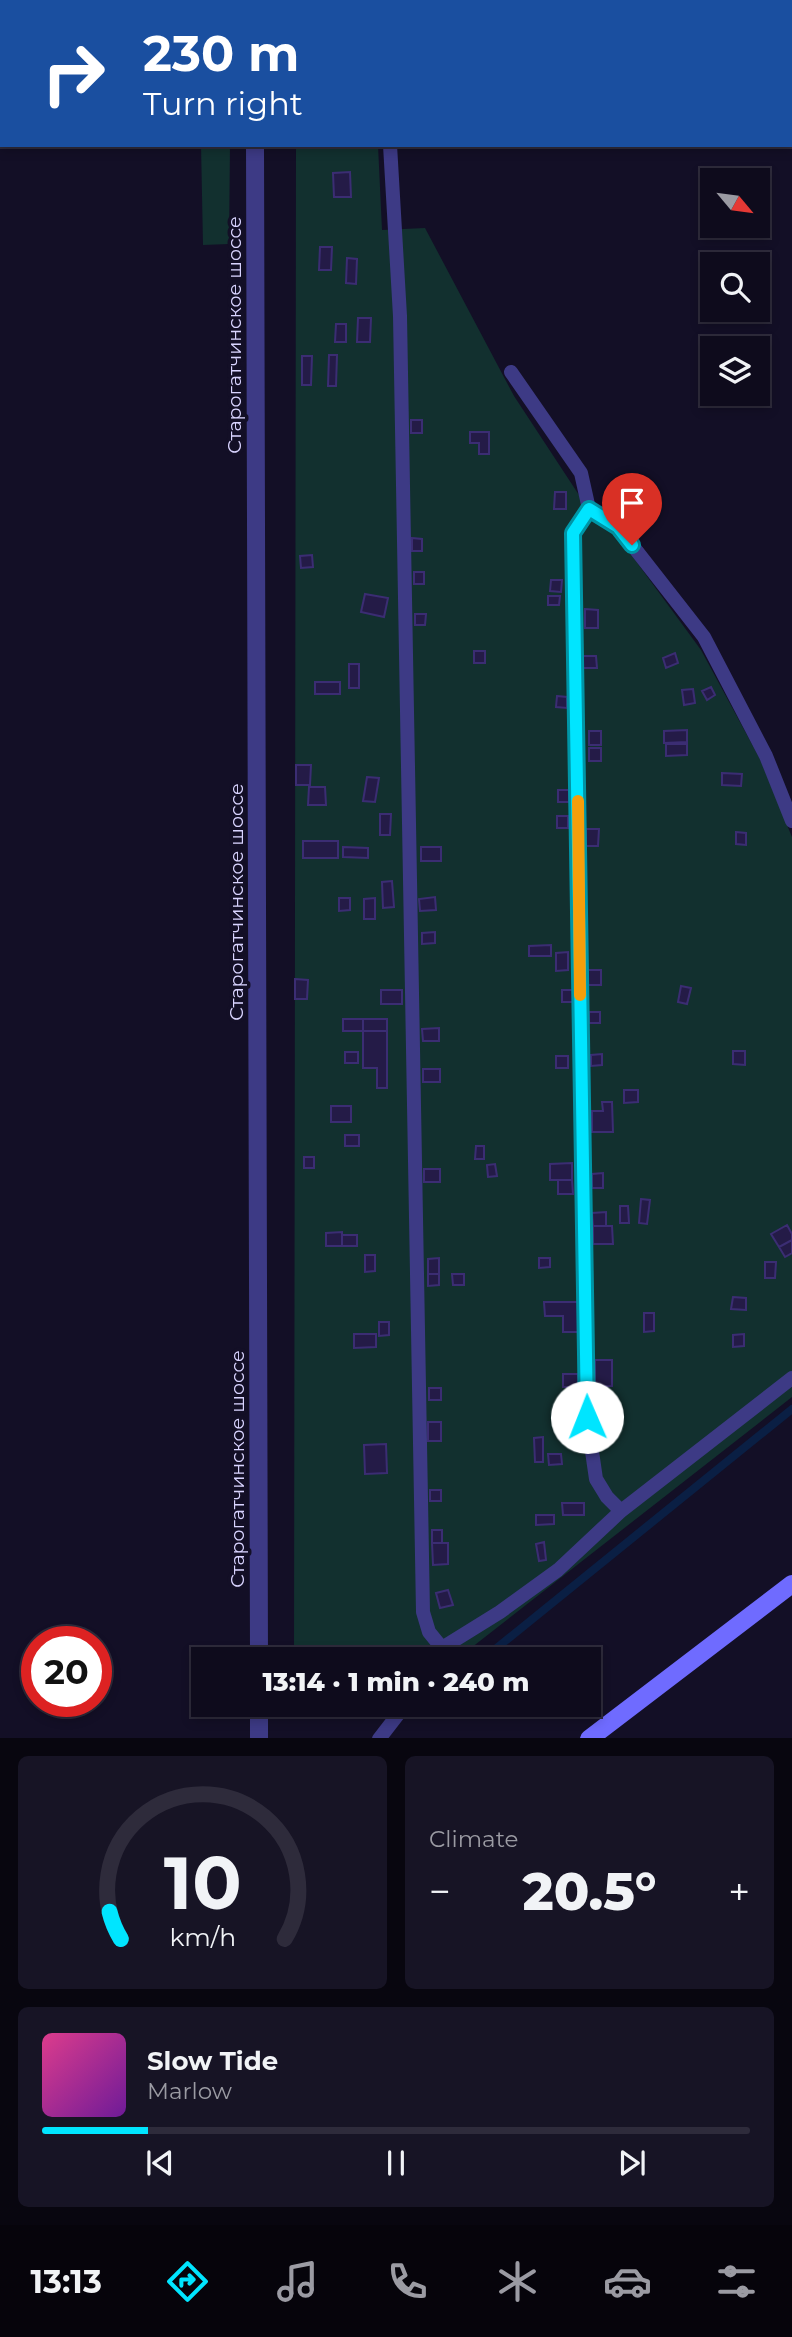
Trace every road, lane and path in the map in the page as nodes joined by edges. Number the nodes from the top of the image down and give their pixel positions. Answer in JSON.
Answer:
{"nodes":[{"id":1,"x":255,"y":147,"type":"edge"},
{"id":2,"x":390,"y":147,"type":"edge"},
{"id":3,"x":511,"y":372,"type":"dead end"},
{"id":4,"x":589,"y":509,"type":"junction"},
{"id":5,"x":792,"y":821,"type":"edge"},
{"id":6,"x":792,"y":1378,"type":"edge"},
{"id":7,"x":621,"y":1511,"type":"junction"},
{"id":8,"x":792,"y":1584,"type":"edge"},
{"id":9,"x":259,"y":1647,"type":"edge"},
{"id":10,"x":436,"y":1647,"type":"edge"},
{"id":11,"x":449,"y":1647,"type":"edge"},
{"id":12,"x":259,"y":1717,"type":"edge"},
{"id":13,"x":395,"y":1717,"type":"edge"},
{"id":14,"x":259,"y":1738,"type":"edge"},
{"id":15,"x":379,"y":1738,"type":"edge"},
{"id":16,"x":589,"y":1738,"type":"edge"}],
"edges":[{"from":1,"to":9,"type":"street","name":"Старогатчинское шоссе"},
{"from":2,"to":10,"type":"lane"},
{"from":3,"to":4,"type":"lane"},
{"from":4,"to":5,"type":"lane"},
{"from":4,"to":7,"type":"lane"},
{"from":6,"to":7,"type":"lane"},
{"from":7,"to":11,"type":"lane"},
{"from":8,"to":16,"type":"main road"},
{"from":12,"to":14,"type":"street"},
{"from":13,"to":15,"type":"lane"}]}
